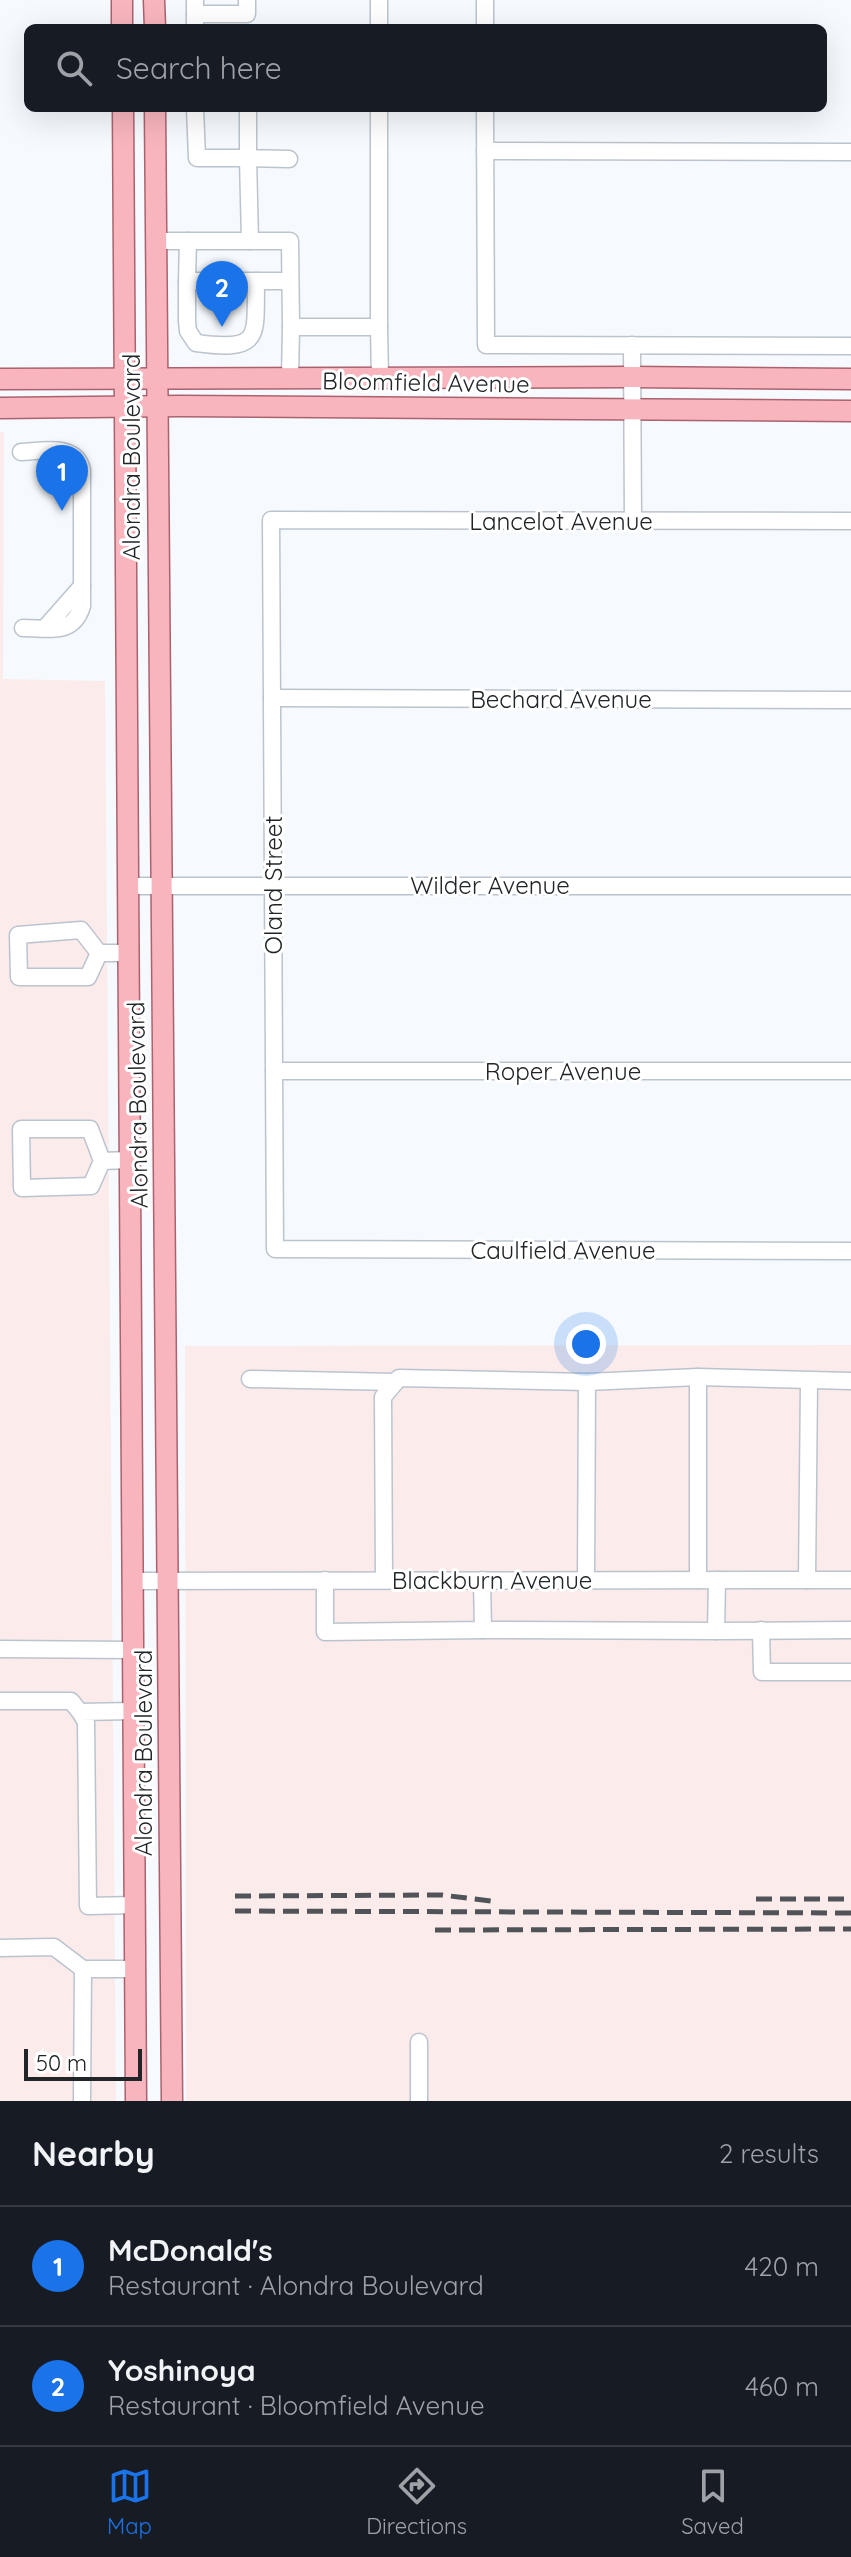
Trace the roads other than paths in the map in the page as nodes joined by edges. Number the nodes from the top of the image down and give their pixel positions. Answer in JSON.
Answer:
{"nodes":[{"id":1,"x":122,"y":0,"type":"edge"},
{"id":2,"x":154,"y":0,"type":"edge"},
{"id":3,"x":379,"y":0,"type":"edge"},
{"id":4,"x":485,"y":0,"type":"edge"},
{"id":5,"x":195,"y":14,"type":"edge"},
{"id":6,"x":247,"y":14,"type":"edge"},
{"id":7,"x":122,"y":24,"type":"edge"},
{"id":8,"x":155,"y":24,"type":"edge"},
{"id":9,"x":379,"y":24,"type":"edge"},
{"id":10,"x":485,"y":24,"type":"edge"},
{"id":11,"x":123,"y":112,"type":"edge"},
{"id":12,"x":155,"y":112,"type":"edge"},
{"id":13,"x":195,"y":112,"type":"edge"},
{"id":14,"x":248,"y":112,"type":"edge"},
{"id":15,"x":379,"y":112,"type":"edge"},
{"id":16,"x":485,"y":112,"type":"edge"},
{"id":17,"x":485,"y":151,"type":"junction"},
{"id":18,"x":851,"y":152,"type":"edge"},
{"id":19,"x":248,"y":158,"type":"junction"},
{"id":20,"x":289,"y":159,"type":"dead end"},
{"id":21,"x":156,"y":241,"type":"junction"},
{"id":22,"x":188,"y":241,"type":"junction"},
{"id":23,"x":250,"y":241,"type":"junction"},
{"id":24,"x":187,"y":281,"type":"junction"},
{"id":25,"x":256,"y":281,"type":"junction"},
{"id":26,"x":290,"y":281,"type":"junction"},
{"id":27,"x":291,"y":327,"type":"junction"},
{"id":28,"x":379,"y":327,"type":"junction"},
{"id":29,"x":632,"y":345,"type":"junction"},
{"id":30,"x":851,"y":346,"type":"edge"},
{"id":31,"x":125,"y":377,"type":"junction"},
{"id":32,"x":157,"y":377,"type":"junction"},
{"id":33,"x":290,"y":377,"type":"junction"},
{"id":34,"x":631,"y":377,"type":"junction"},
{"id":35,"x":380,"y":378,"type":"junction"},
{"id":36,"x":0,"y":379,"type":"edge"},
{"id":37,"x":851,"y":379,"type":"edge"},
{"id":38,"x":157,"y":406,"type":"junction"},
{"id":39,"x":125,"y":407,"type":"junction"},
{"id":40,"x":0,"y":408,"type":"edge"},
{"id":41,"x":379,"y":408,"type":"junction"},
{"id":42,"x":632,"y":410,"type":"junction"},
{"id":43,"x":851,"y":411,"type":"edge"},
{"id":44,"x":21,"y":452,"type":"dead end"},
{"id":45,"x":271,"y":520,"type":"joint"},
{"id":46,"x":633,"y":521,"type":"junction"},
{"id":47,"x":851,"y":521,"type":"edge"},
{"id":48,"x":23,"y":628,"type":"dead end"},
{"id":49,"x":272,"y":698,"type":"junction"},
{"id":50,"x":851,"y":700,"type":"edge"},
{"id":51,"x":273,"y":885,"type":"junction"},
{"id":52,"x":128,"y":886,"type":"junction"},
{"id":53,"x":161,"y":886,"type":"junction"},
{"id":54,"x":851,"y":886,"type":"edge"},
{"id":55,"x":99,"y":953,"type":"junction"},
{"id":56,"x":129,"y":953,"type":"junction"},
{"id":57,"x":274,"y":1071,"type":"junction"},
{"id":58,"x":851,"y":1071,"type":"edge"},
{"id":59,"x":130,"y":1160,"type":"junction"},
{"id":60,"x":102,"y":1161,"type":"junction"},
{"id":61,"x":275,"y":1249,"type":"joint"},
{"id":62,"x":851,"y":1251,"type":"edge"},
{"id":63,"x":698,"y":1377,"type":"junction"},
{"id":64,"x":250,"y":1379,"type":"dead end"},
{"id":65,"x":851,"y":1381,"type":"edge"},
{"id":66,"x":395,"y":1382,"type":"junction"},
{"id":67,"x":587,"y":1382,"type":"junction"},
{"id":68,"x":809,"y":1382,"type":"junction"},
{"id":69,"x":325,"y":1580,"type":"junction"},
{"id":70,"x":384,"y":1580,"type":"junction"},
{"id":71,"x":482,"y":1580,"type":"junction"},
{"id":72,"x":586,"y":1580,"type":"junction"},
{"id":73,"x":698,"y":1580,"type":"junction"},
{"id":74,"x":717,"y":1580,"type":"junction"},
{"id":75,"x":807,"y":1580,"type":"junction"},
{"id":76,"x":851,"y":1580,"type":"edge"},
{"id":77,"x":133,"y":1581,"type":"junction"},
{"id":78,"x":167,"y":1581,"type":"junction"},
{"id":79,"x":483,"y":1630,"type":"junction"},
{"id":80,"x":761,"y":1630,"type":"junction"},
{"id":81,"x":851,"y":1630,"type":"edge"},
{"id":82,"x":716,"y":1631,"type":"junction"},
{"id":83,"x":0,"y":1649,"type":"edge"},
{"id":84,"x":133,"y":1650,"type":"junction"},
{"id":85,"x":851,"y":1672,"type":"edge"},
{"id":86,"x":0,"y":1701,"type":"edge"},
{"id":87,"x":134,"y":1711,"type":"junction"},
{"id":88,"x":80,"y":1712,"type":"junction"},
{"id":89,"x":135,"y":1905,"type":"junction"},
{"id":90,"x":0,"y":1948,"type":"edge"},
{"id":91,"x":83,"y":1969,"type":"junction"},
{"id":92,"x":135,"y":1969,"type":"junction"},
{"id":93,"x":419,"y":2042,"type":"dead end"},
{"id":94,"x":82,"y":2101,"type":"edge"},
{"id":95,"x":136,"y":2101,"type":"edge"},
{"id":96,"x":172,"y":2101,"type":"edge"},
{"id":97,"x":419,"y":2101,"type":"edge"}],
"edges":[{"from":1,"to":7,"type":"main road"},
{"from":2,"to":8,"type":"main road"},
{"from":3,"to":9,"type":"street"},
{"from":4,"to":10,"type":"street"},
{"from":5,"to":6,"type":"street"},
{"from":11,"to":31,"type":"main road","name":"Alondra Boulevard"},
{"from":12,"to":21,"type":"main road","name":"Alondra Boulevard"},
{"from":13,"to":19,"type":"street"},
{"from":14,"to":19,"type":"street"},
{"from":15,"to":28,"type":"street"},
{"from":16,"to":17,"type":"street"},
{"from":17,"to":18,"type":"street"},
{"from":17,"to":29,"type":"street"},
{"from":19,"to":20,"type":"street"},
{"from":19,"to":23,"type":"street"},
{"from":21,"to":22,"type":"street"},
{"from":21,"to":32,"type":"main road","name":"Alondra Boulevard"},
{"from":22,"to":23,"type":"street"},
{"from":22,"to":24,"type":"street"},
{"from":23,"to":26,"type":"street"},
{"from":24,"to":25,"type":"street"},
{"from":24,"to":25,"type":"street"},
{"from":25,"to":26,"type":"street"},
{"from":26,"to":27,"type":"street"},
{"from":27,"to":28,"type":"street"},
{"from":27,"to":33,"type":"street"},
{"from":28,"to":35,"type":"street"},
{"from":29,"to":30,"type":"street"},
{"from":29,"to":34,"type":"street"},
{"from":31,"to":32,"type":"main road","name":"Bloomfield Avenue"},
{"from":31,"to":36,"type":"main road","name":"Bloomfield Avenue"},
{"from":31,"to":39,"type":"main road","name":"Alondra Boulevard"},
{"from":32,"to":33,"type":"main road","name":"Bloomfield Avenue"},
{"from":32,"to":38,"type":"main road","name":"Alondra Boulevard"},
{"from":33,"to":35,"type":"main road","name":"Bloomfield Avenue"},
{"from":34,"to":35,"type":"main road","name":"Bloomfield Avenue"},
{"from":34,"to":37,"type":"main road","name":"Bloomfield Avenue"},
{"from":34,"to":42,"type":"street"},
{"from":35,"to":41,"type":"main road"},
{"from":38,"to":39,"type":"main road","name":"Bloomfield Avenue"},
{"from":38,"to":41,"type":"main road","name":"Bloomfield Avenue"},
{"from":38,"to":53,"type":"main road","name":"Alondra Boulevard"},
{"from":39,"to":40,"type":"main road","name":"Bloomfield Avenue"},
{"from":39,"to":52,"type":"main road","name":"Alondra Boulevard"},
{"from":41,"to":42,"type":"main road","name":"Bloomfield Avenue"},
{"from":42,"to":43,"type":"main road","name":"Bloomfield Avenue"},
{"from":42,"to":46,"type":"street"},
{"from":44,"to":48,"type":"street"},
{"from":45,"to":46,"type":"street","name":"Lancelot Avenue"},
{"from":45,"to":49,"type":"street","name":"Oland Street"},
{"from":46,"to":47,"type":"street","name":"Lancelot Avenue"},
{"from":49,"to":50,"type":"street","name":"Bechard Avenue"},
{"from":49,"to":51,"type":"street","name":"Oland Street"},
{"from":51,"to":53,"type":"street","name":"Wilder Avenue"},
{"from":51,"to":54,"type":"street","name":"Wilder Avenue"},
{"from":51,"to":57,"type":"street","name":"Oland Street"},
{"from":52,"to":53,"type":"street","name":"Wilder Avenue"},
{"from":52,"to":56,"type":"main road","name":"Alondra Boulevard"},
{"from":53,"to":78,"type":"main road","name":"Alondra Boulevard"},
{"from":55,"to":55,"type":"street"},
{"from":55,"to":56,"type":"street"},
{"from":56,"to":59,"type":"main road","name":"Alondra Boulevard"},
{"from":57,"to":58,"type":"street","name":"Roper Avenue"},
{"from":57,"to":61,"type":"street","name":"Oland Street"},
{"from":59,"to":60,"type":"street"},
{"from":59,"to":77,"type":"main road","name":"Alondra Boulevard"},
{"from":60,"to":60,"type":"street"},
{"from":61,"to":62,"type":"street","name":"Caulfield Avenue"},
{"from":63,"to":67,"type":"street"},
{"from":63,"to":68,"type":"street"},
{"from":63,"to":73,"type":"street"},
{"from":64,"to":66,"type":"street"},
{"from":65,"to":68,"type":"street"},
{"from":66,"to":67,"type":"street"},
{"from":66,"to":70,"type":"street"},
{"from":67,"to":72,"type":"street"},
{"from":68,"to":75,"type":"street"},
{"from":69,"to":70,"type":"street","name":"Blackburn Avenue"},
{"from":69,"to":78,"type":"street","name":"Blackburn Avenue"},
{"from":69,"to":79,"type":"street"},
{"from":70,"to":71,"type":"street","name":"Blackburn Avenue"},
{"from":71,"to":72,"type":"street","name":"Blackburn Avenue"},
{"from":71,"to":79,"type":"street"},
{"from":72,"to":73,"type":"street","name":"Blackburn Avenue"},
{"from":73,"to":74,"type":"street","name":"Blackburn Avenue"},
{"from":74,"to":75,"type":"street","name":"Blackburn Avenue"},
{"from":74,"to":82,"type":"street"},
{"from":75,"to":76,"type":"street","name":"Blackburn Avenue"},
{"from":77,"to":78,"type":"street","name":"Blackburn Avenue"},
{"from":77,"to":84,"type":"main road","name":"Alondra Boulevard"},
{"from":78,"to":96,"type":"main road","name":"Alondra Boulevard"},
{"from":79,"to":82,"type":"street"},
{"from":80,"to":81,"type":"street"},
{"from":80,"to":82,"type":"street"},
{"from":80,"to":85,"type":"street"},
{"from":83,"to":84,"type":"street"},
{"from":84,"to":87,"type":"main road","name":"Alondra Boulevard"},
{"from":86,"to":88,"type":"street"},
{"from":87,"to":88,"type":"street"},
{"from":87,"to":89,"type":"main road","name":"Alondra Boulevard"},
{"from":88,"to":89,"type":"street"},
{"from":89,"to":92,"type":"main road","name":"Alondra Boulevard"},
{"from":90,"to":91,"type":"street"},
{"from":91,"to":92,"type":"street"},
{"from":91,"to":94,"type":"street"},
{"from":92,"to":95,"type":"main road","name":"Alondra Boulevard"},
{"from":93,"to":97,"type":"street"}]}
